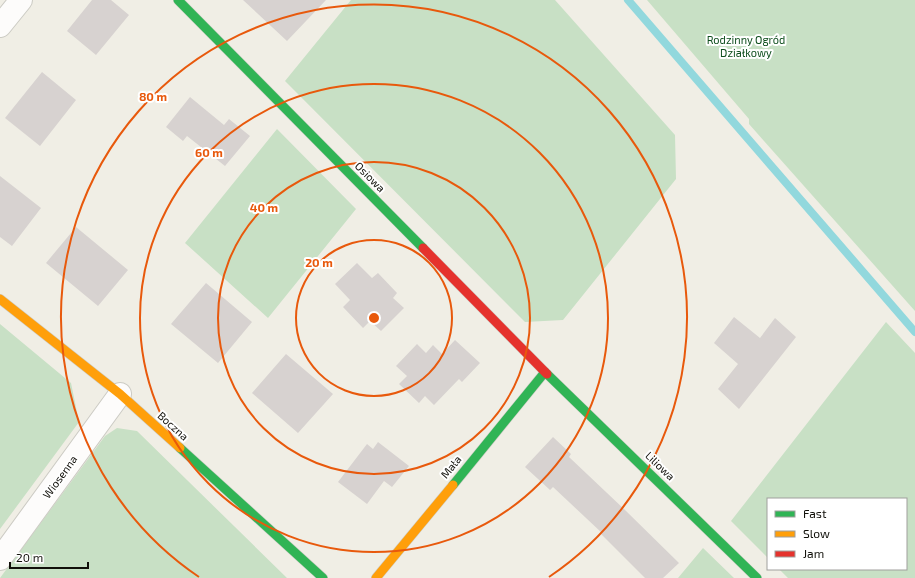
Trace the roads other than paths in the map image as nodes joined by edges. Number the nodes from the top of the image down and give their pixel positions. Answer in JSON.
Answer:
{"nodes":[{"id":1,"x":21,"y":0,"type":"edge"},
{"id":2,"x":178,"y":0,"type":"edge"},
{"id":3,"x":0,"y":26,"type":"edge"},
{"id":4,"x":0,"y":298,"type":"edge"},
{"id":5,"x":545,"y":372,"type":"junction"},
{"id":6,"x":120,"y":394,"type":"junction"},
{"id":7,"x":0,"y":559,"type":"edge"},
{"id":8,"x":323,"y":578,"type":"edge"},
{"id":9,"x":376,"y":578,"type":"edge"},
{"id":10,"x":757,"y":578,"type":"edge"}],
"edges":[{"from":1,"to":3,"type":"street"},
{"from":2,"to":5,"type":"street","name":"Osiowa"},
{"from":4,"to":6,"type":"street","name":"Boczna"},
{"from":5,"to":9,"type":"street","name":"Mała"},
{"from":5,"to":10,"type":"street","name":"Liliowa"},
{"from":6,"to":7,"type":"street","name":"Wiosenna"},
{"from":6,"to":8,"type":"street","name":"Boczna"}]}
